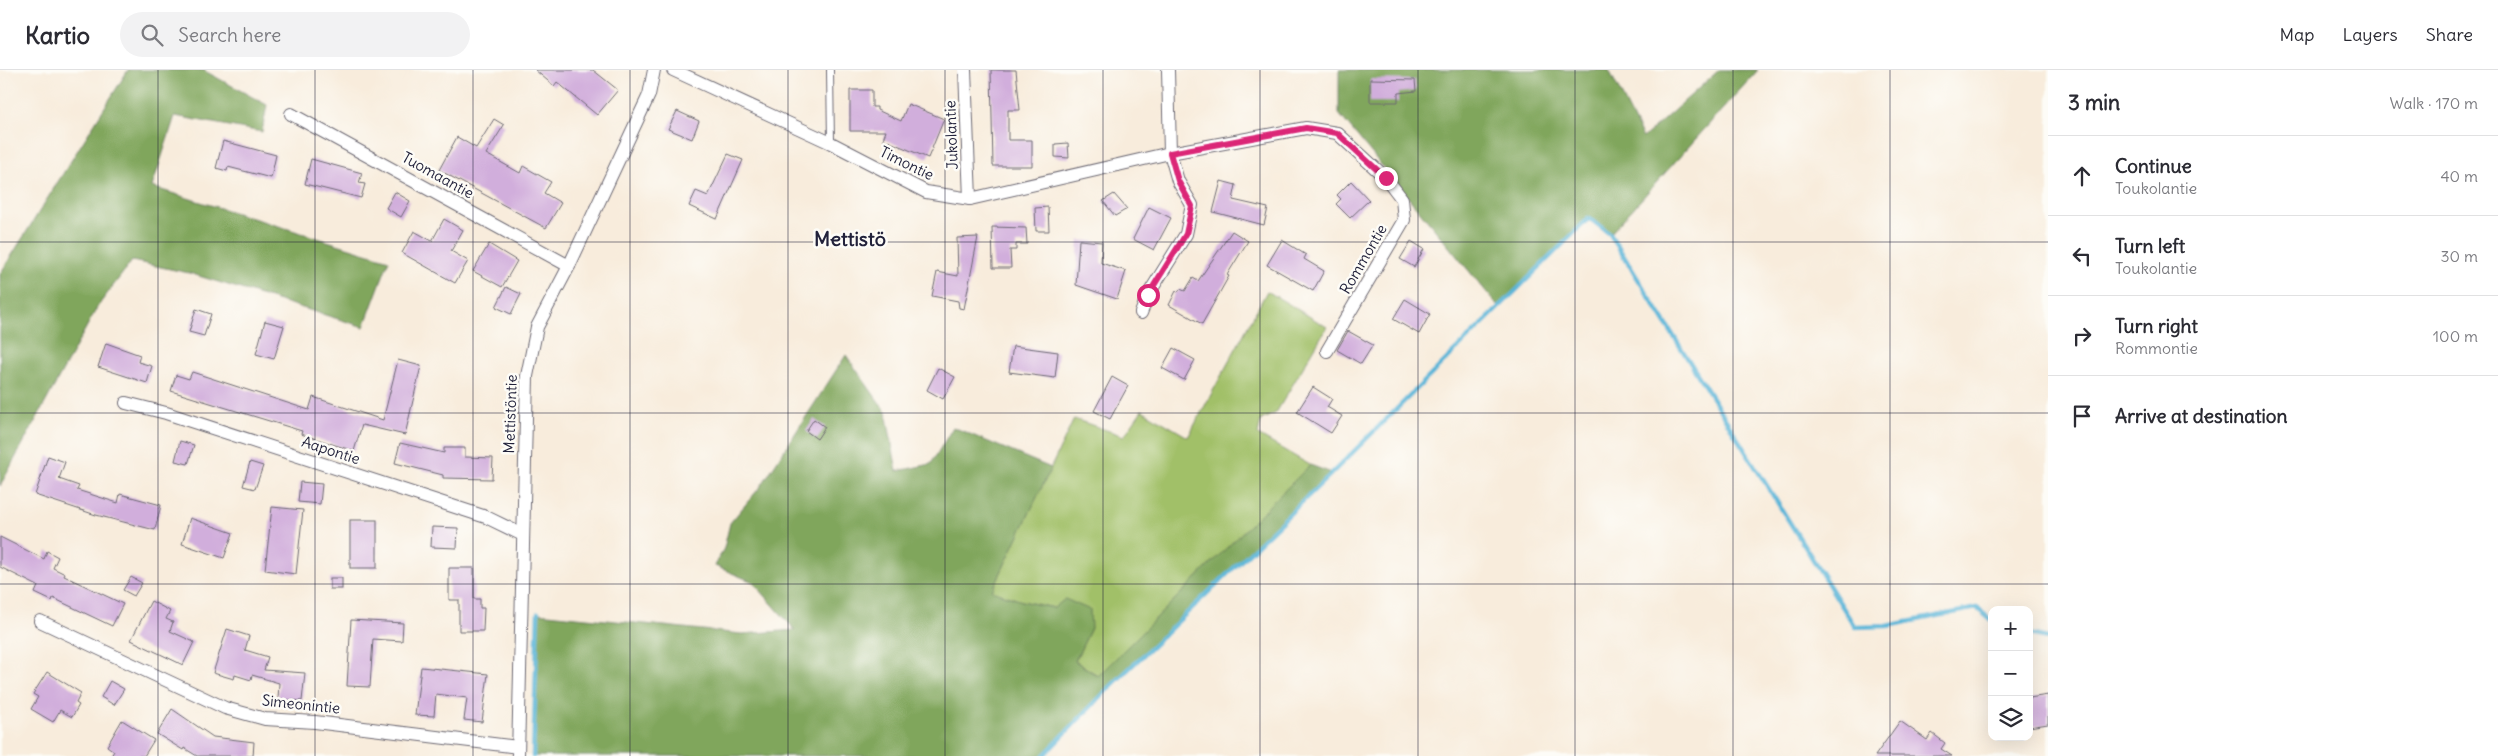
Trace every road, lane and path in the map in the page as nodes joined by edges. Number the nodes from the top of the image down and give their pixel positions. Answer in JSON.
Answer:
{"nodes":[{"id":1,"x":654,"y":70,"type":"edge"},
{"id":2,"x":674,"y":70,"type":"edge"},
{"id":3,"x":830,"y":70,"type":"edge"},
{"id":4,"x":965,"y":70,"type":"edge"},
{"id":5,"x":1168,"y":70,"type":"edge"},
{"id":6,"x":291,"y":114,"type":"dead end"},
{"id":7,"x":831,"y":143,"type":"junction"},
{"id":8,"x":1170,"y":153,"type":"junction"},
{"id":9,"x":970,"y":199,"type":"junction"},
{"id":10,"x":569,"y":266,"type":"junction"},
{"id":11,"x":1141,"y":313,"type":"dead end"},
{"id":12,"x":1327,"y":351,"type":"dead end"},
{"id":13,"x":126,"y":403,"type":"dead end"},
{"id":14,"x":523,"y":535,"type":"junction"},
{"id":15,"x":40,"y":621,"type":"dead end"},
{"id":16,"x":518,"y":751,"type":"edge"}],
"edges":[{"from":1,"to":10,"type":"street","name":"Mettistöntie"},
{"from":2,"to":7,"type":"street","name":"Timontie"},
{"from":3,"to":7,"type":"lane"},
{"from":4,"to":9,"type":"street","name":"Jukolantie"},
{"from":5,"to":8,"type":"street"},
{"from":6,"to":10,"type":"street","name":"Tuomaantie"},
{"from":7,"to":9,"type":"street","name":"Timontie"},
{"from":8,"to":9,"type":"street","name":"Timontie"},
{"from":8,"to":11,"type":"street"},
{"from":8,"to":12,"type":"street","name":"Rommontie"},
{"from":10,"to":14,"type":"street","name":"Mettistöntie"},
{"from":13,"to":14,"type":"street","name":"Aapontie"},
{"from":14,"to":16,"type":"street","name":"Mettistöntie"},
{"from":15,"to":16,"type":"street","name":"Simeonintie"}]}
